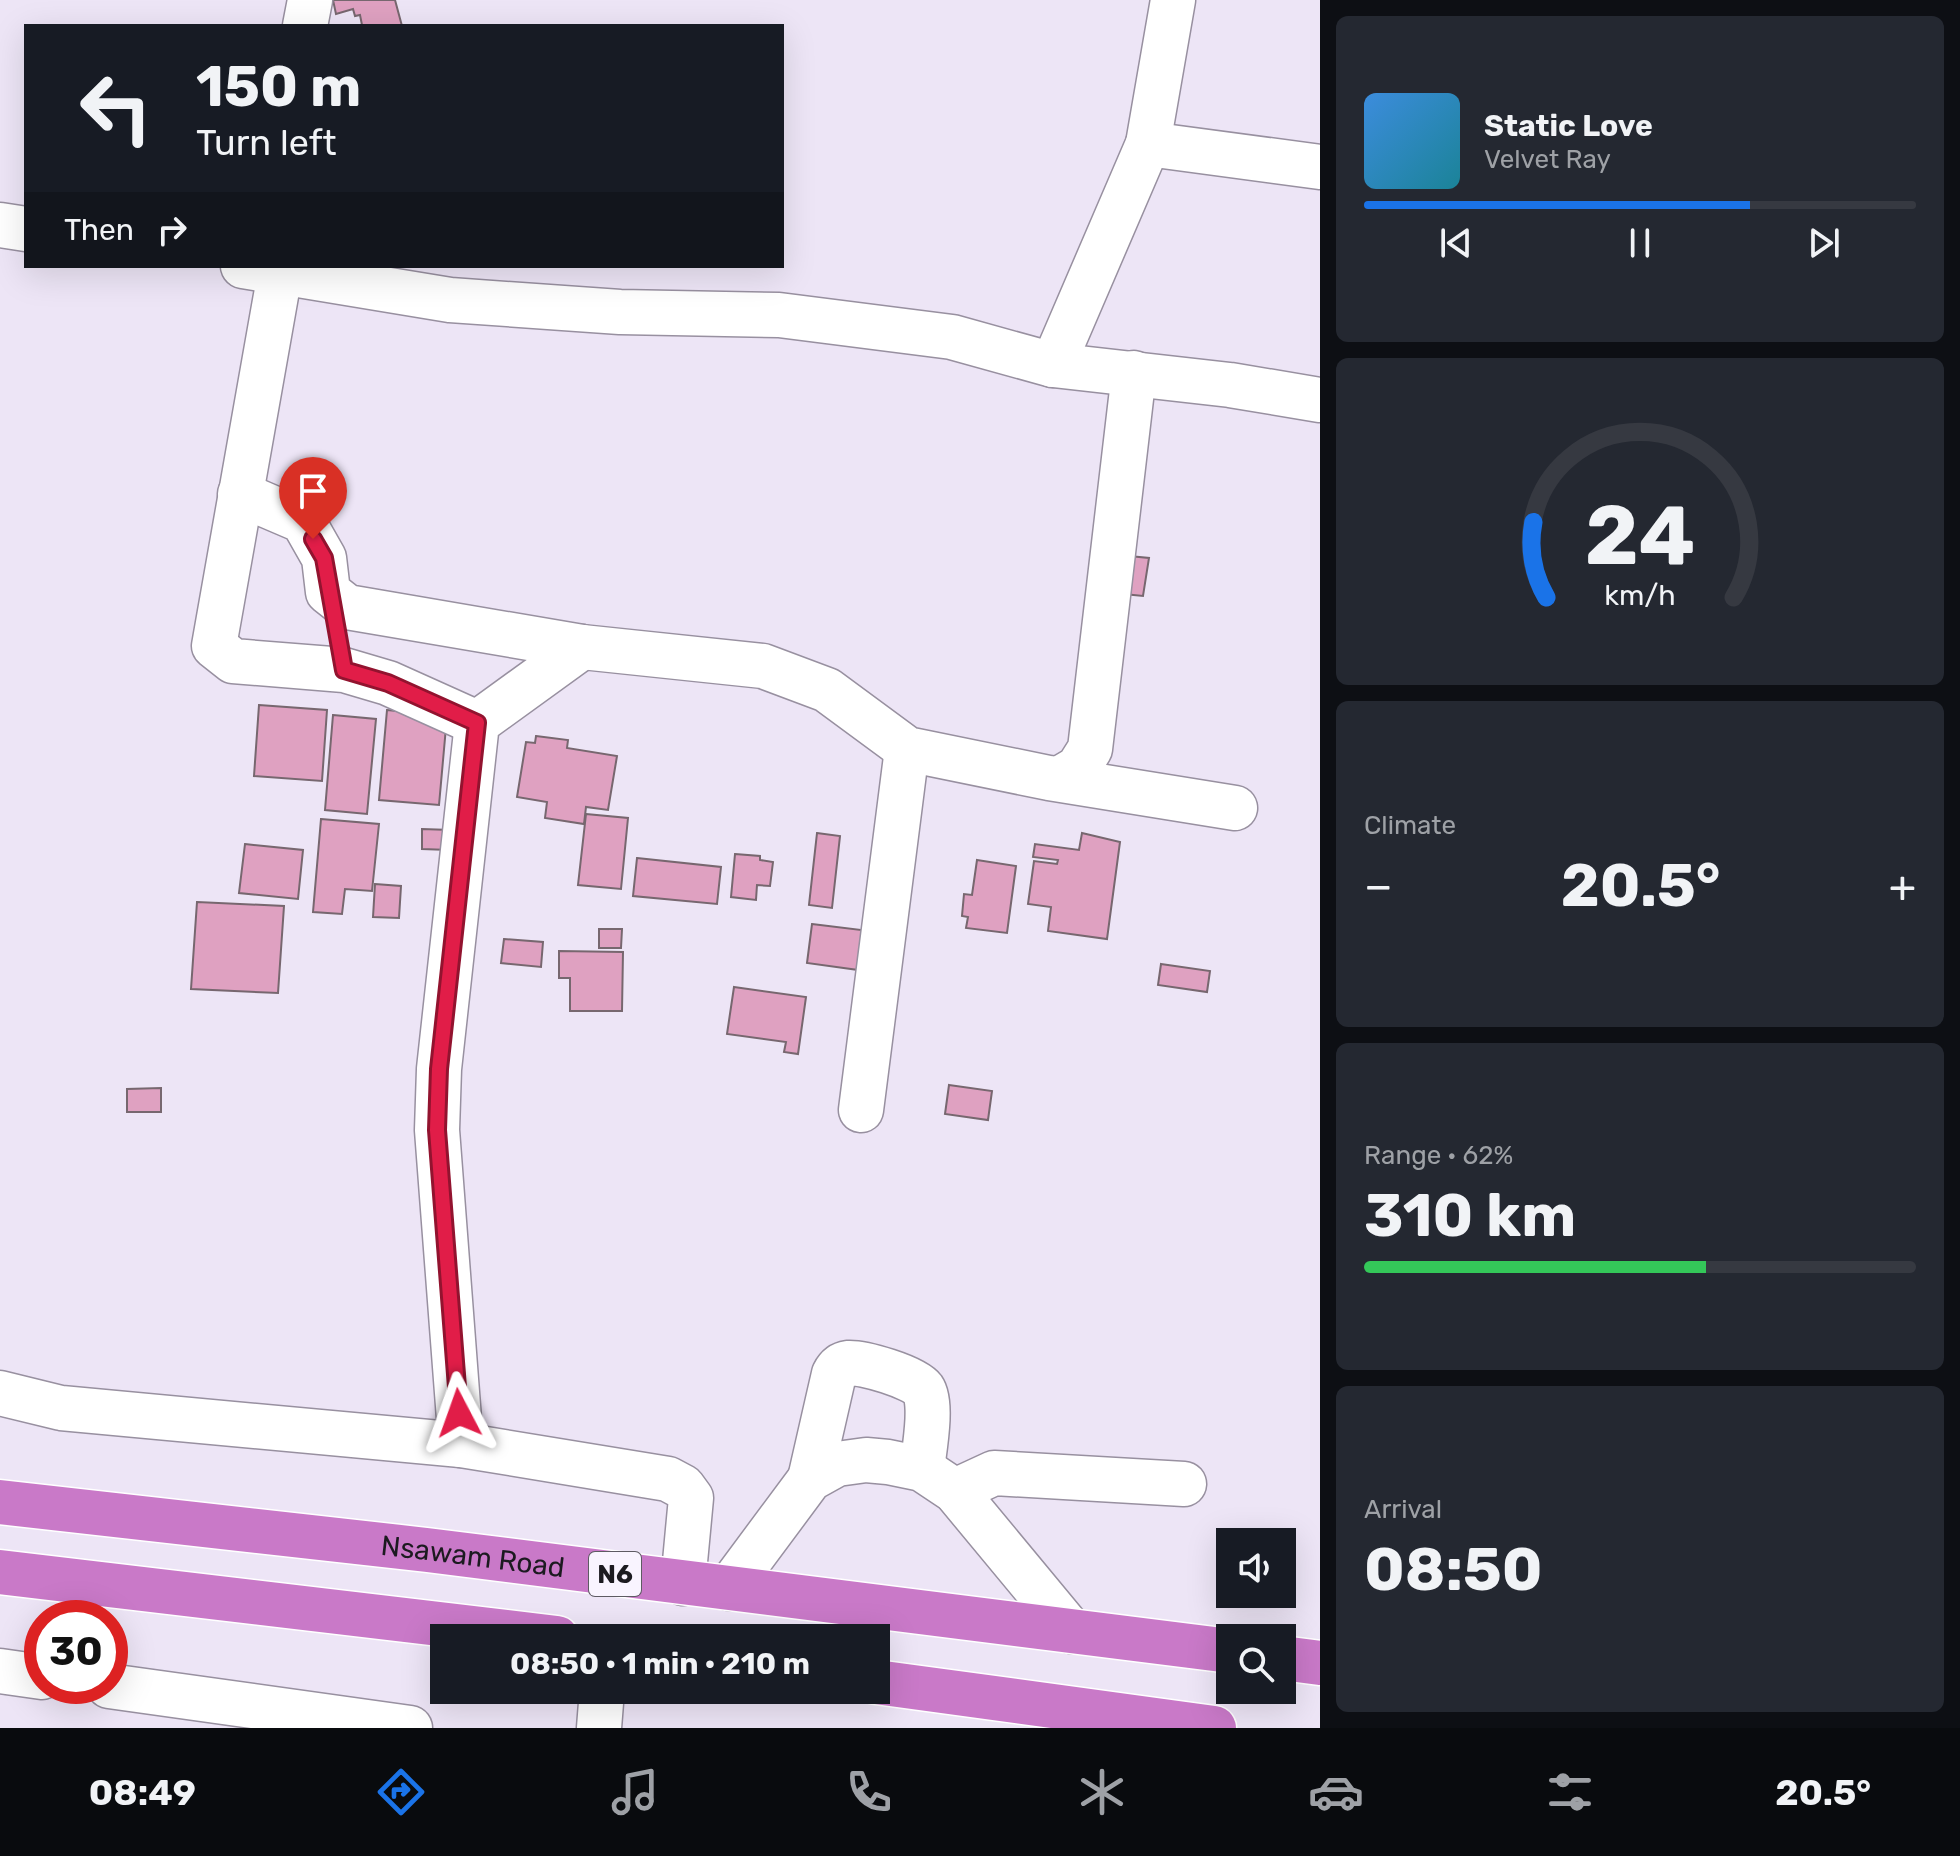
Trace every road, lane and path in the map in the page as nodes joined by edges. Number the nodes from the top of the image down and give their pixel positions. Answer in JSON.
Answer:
{"nodes":[{"id":1,"x":310,"y":0,"type":"edge"},
{"id":2,"x":1173,"y":0,"type":"edge"},
{"id":3,"x":305,"y":24,"type":"edge"},
{"id":4,"x":1148,"y":144,"type":"junction"},
{"id":5,"x":1320,"y":167,"type":"edge"},
{"id":6,"x":0,"y":225,"type":"edge"},
{"id":7,"x":24,"y":229,"type":"edge"},
{"id":8,"x":259,"y":268,"type":"edge"},
{"id":9,"x":1053,"y":365,"type":"junction"},
{"id":10,"x":1134,"y":373,"type":"junction"},
{"id":11,"x":1320,"y":400,"type":"edge"},
{"id":12,"x":240,"y":494,"type":"junction"},
{"id":13,"x":328,"y":592,"type":"junction"},
{"id":14,"x":582,"y":647,"type":"junction"},
{"id":15,"x":344,"y":670,"type":"junction"},
{"id":16,"x":477,"y":723,"type":"junction"},
{"id":17,"x":907,"y":749,"type":"junction"},
{"id":18,"x":1061,"y":778,"type":"junction"},
{"id":19,"x":1235,"y":808,"type":"dead end"},
{"id":20,"x":861,"y":1110,"type":"dead end"},
{"id":21,"x":0,"y":1393,"type":"edge"},
{"id":22,"x":461,"y":1445,"type":"junction"},
{"id":23,"x":810,"y":1479,"type":"junction"},
{"id":24,"x":939,"y":1480,"type":"junction"},
{"id":25,"x":1184,"y":1484,"type":"dead end"},
{"id":26,"x":0,"y":1502,"type":"edge"},
{"id":27,"x":0,"y":1572,"type":"edge"},
{"id":28,"x":683,"y":1583,"type":"junction"},
{"id":29,"x":729,"y":1588,"type":"junction"},
{"id":30,"x":439,"y":1624,"type":"edge"},
{"id":31,"x":1071,"y":1631,"type":"junction"},
{"id":32,"x":1216,"y":1649,"type":"edge"},
{"id":33,"x":1296,"y":1660,"type":"edge"},
{"id":34,"x":1320,"y":1663,"type":"edge"},
{"id":35,"x":0,"y":1671,"type":"edge"},
{"id":36,"x":24,"y":1674,"type":"edge"},
{"id":37,"x":890,"y":1684,"type":"edge"},
{"id":38,"x":128,"y":1689,"type":"edge"},
{"id":39,"x":601,"y":1704,"type":"edge"},
{"id":40,"x":1105,"y":1721,"type":"edge"},
{"id":41,"x":403,"y":1728,"type":"edge"},
{"id":42,"x":410,"y":1728,"type":"edge"},
{"id":43,"x":599,"y":1728,"type":"edge"},
{"id":44,"x":1214,"y":1728,"type":"edge"}],
"edges":[{"from":1,"to":3,"type":"street"},
{"from":2,"to":4,"type":"street"},
{"from":4,"to":5,"type":"street"},
{"from":4,"to":9,"type":"street"},
{"from":6,"to":7,"type":"street"},
{"from":8,"to":9,"type":"street"},
{"from":8,"to":12,"type":"street"},
{"from":9,"to":10,"type":"street"},
{"from":10,"to":11,"type":"street"},
{"from":10,"to":18,"type":"street"},
{"from":12,"to":13,"type":"street"},
{"from":12,"to":15,"type":"street"},
{"from":13,"to":14,"type":"street"},
{"from":13,"to":15,"type":"street"},
{"from":14,"to":16,"type":"street"},
{"from":14,"to":17,"type":"street"},
{"from":15,"to":16,"type":"street"},
{"from":16,"to":22,"type":"street"},
{"from":17,"to":18,"type":"street"},
{"from":17,"to":20,"type":"street"},
{"from":18,"to":19,"type":"street"},
{"from":21,"to":22,"type":"street"},
{"from":22,"to":28,"type":"street"},
{"from":23,"to":24,"type":"street"},
{"from":23,"to":24,"type":"street"},
{"from":23,"to":29,"type":"street"},
{"from":24,"to":25,"type":"street"},
{"from":24,"to":31,"type":"street"},
{"from":26,"to":28,"type":"highway","name":"Nsawam Road","number":"N6"},
{"from":27,"to":30,"type":"highway"},
{"from":28,"to":29,"type":"highway","name":"Nsawam Road","number":"N6"},
{"from":29,"to":31,"type":"highway","name":"Nsawam Road","number":"N6"},
{"from":31,"to":32,"type":"highway","name":"Nsawam Road","number":"N6"},
{"from":33,"to":34,"type":"highway"},
{"from":35,"to":36,"type":"street"},
{"from":37,"to":40,"type":"highway"},
{"from":38,"to":41,"type":"street"},
{"from":39,"to":43,"type":"street"},
{"from":40,"to":44,"type":"highway"},
{"from":41,"to":42,"type":"street"}]}
